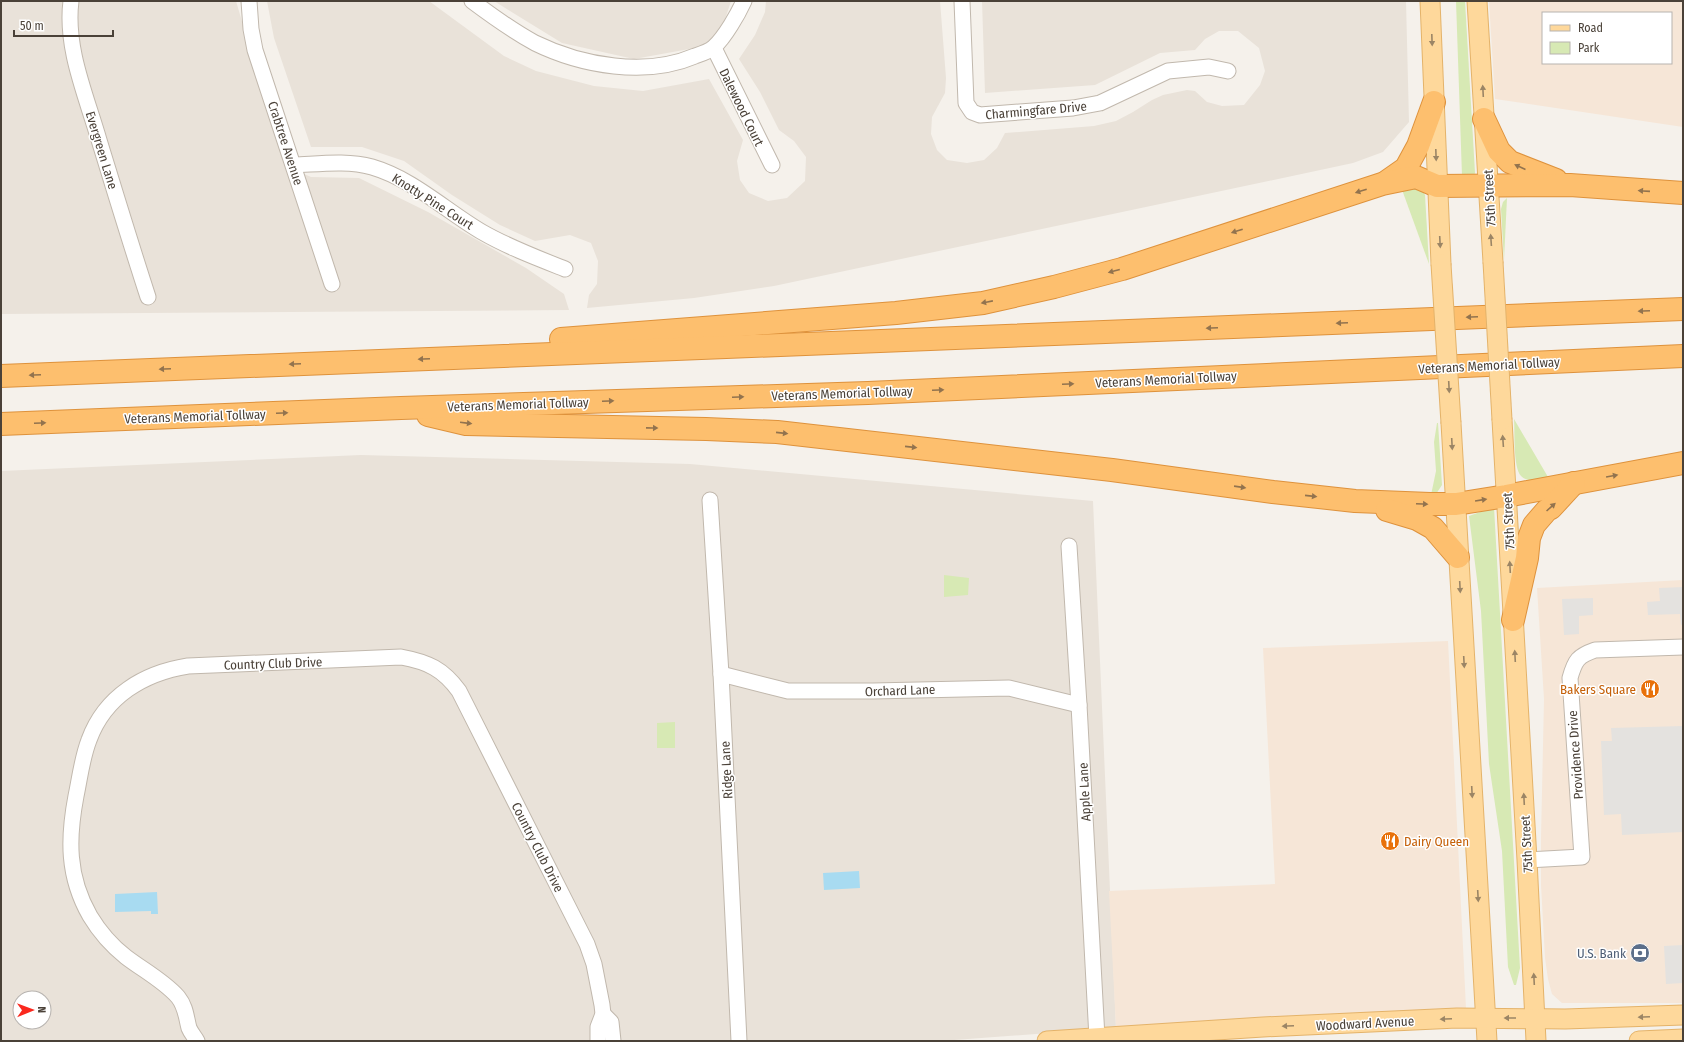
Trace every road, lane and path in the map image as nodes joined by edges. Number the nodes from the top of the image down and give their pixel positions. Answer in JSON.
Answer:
{"nodes":[{"id":1,"x":72,"y":1,"type":"edge"},
{"id":2,"x":249,"y":1,"type":"edge"},
{"id":3,"x":472,"y":1,"type":"edge"},
{"id":4,"x":744,"y":1,"type":"edge"},
{"id":5,"x":962,"y":1,"type":"edge"},
{"id":6,"x":1430,"y":1,"type":"edge"},
{"id":7,"x":1477,"y":1,"type":"edge"},
{"id":8,"x":714,"y":48,"type":"junction"},
{"id":9,"x":1228,"y":71,"type":"dead end"},
{"id":10,"x":1434,"y":102,"type":"junction"},
{"id":11,"x":1484,"y":119,"type":"junction"},
{"id":12,"x":294,"y":165,"type":"junction"},
{"id":13,"x":772,"y":165,"type":"dead end"},
{"id":14,"x":1382,"y":184,"type":"junction"},
{"id":15,"x":1570,"y":185,"type":"junction"},
{"id":16,"x":1437,"y":186,"type":"junction"},
{"id":17,"x":1488,"y":186,"type":"junction"},
{"id":18,"x":1683,"y":194,"type":"edge"},
{"id":19,"x":566,"y":269,"type":"dead end"},
{"id":20,"x":332,"y":284,"type":"dead end"},
{"id":21,"x":148,"y":297,"type":"dead end"},
{"id":22,"x":1683,"y":309,"type":"edge"},
{"id":23,"x":1683,"y":356,"type":"edge"},
{"id":24,"x":463,"y":357,"type":"junction"},
{"id":25,"x":1,"y":376,"type":"edge"},
{"id":26,"x":401,"y":408,"type":"junction"},
{"id":27,"x":1,"y":424,"type":"edge"},
{"id":28,"x":1683,"y":463,"type":"edge"},
{"id":29,"x":1574,"y":483,"type":"junction"},
{"id":30,"x":1506,"y":496,"type":"junction"},
{"id":31,"x":710,"y":500,"type":"dead end"},
{"id":32,"x":1356,"y":501,"type":"junction"},
{"id":33,"x":1456,"y":504,"type":"junction"},
{"id":34,"x":1069,"y":546,"type":"dead end"},
{"id":35,"x":1458,"y":558,"type":"junction"},
{"id":36,"x":1513,"y":620,"type":"junction"},
{"id":37,"x":1683,"y":647,"type":"edge"},
{"id":38,"x":721,"y":674,"type":"junction"},
{"id":39,"x":1079,"y":705,"type":"junction"},
{"id":40,"x":1528,"y":860,"type":"junction"},
{"id":41,"x":603,"y":1014,"type":"junction"},
{"id":42,"x":1683,"y":1015,"type":"edge"},
{"id":43,"x":1485,"y":1018,"type":"junction"},
{"id":44,"x":1535,"y":1018,"type":"junction"},
{"id":45,"x":190,"y":1037,"type":"edge"},
{"id":46,"x":1097,"y":1038,"type":"junction"},
{"id":47,"x":1683,"y":1039,"type":"edge"},
{"id":48,"x":598,"y":1041,"type":"edge"},
{"id":49,"x":613,"y":1041,"type":"edge"},
{"id":50,"x":739,"y":1041,"type":"edge"},
{"id":51,"x":1047,"y":1041,"type":"edge"},
{"id":52,"x":1487,"y":1041,"type":"edge"},
{"id":53,"x":1536,"y":1041,"type":"edge"},
{"id":54,"x":1639,"y":1041,"type":"edge"}],
"edges":[{"from":1,"to":21,"type":"street","name":"Evergreen Lane"},
{"from":2,"to":12,"type":"street","name":"Crabtree Avenue"},
{"from":3,"to":8,"type":"street"},
{"from":4,"to":8,"type":"street"},
{"from":5,"to":9,"type":"street","name":"Charmingfare Drive"},
{"from":6,"to":10,"type":"main road","one_way":true},
{"from":11,"to":7,"type":"main road","name":"75th Street","one_way":true},
{"from":8,"to":13,"type":"street","name":"Dalewood Court"},
{"from":10,"to":14,"type":"highway"},
{"from":10,"to":16,"type":"main road","one_way":true},
{"from":15,"to":11,"type":"highway","one_way":true},
{"from":11,"to":17,"type":"main road","name":"75th Street"},
{"from":12,"to":19,"type":"street","name":"Knotty Pine Court"},
{"from":12,"to":20,"type":"street","name":"Crabtree Avenue"},
{"from":14,"to":16,"type":"highway"},
{"from":14,"to":24,"type":"highway","one_way":true},
{"from":15,"to":17,"type":"highway"},
{"from":18,"to":15,"type":"highway","one_way":true},
{"from":16,"to":17,"type":"highway"},
{"from":16,"to":33,"type":"main road","one_way":true,"bridge":true},
{"from":30,"to":17,"type":"main road","name":"75th Street","one_way":true,"bridge":true},
{"from":22,"to":24,"type":"highway","one_way":true},
{"from":26,"to":23,"type":"highway","name":"Veterans Memorial Tollway","one_way":true},
{"from":24,"to":25,"type":"highway","one_way":true},
{"from":27,"to":26,"type":"highway","name":"Veterans Memorial Tollway","one_way":true},
{"from":26,"to":32,"type":"highway","one_way":true},
{"from":29,"to":28,"type":"highway","one_way":true},
{"from":29,"to":30,"type":"highway"},
{"from":36,"to":29,"type":"highway","one_way":true},
{"from":33,"to":30,"type":"highway","one_way":true},
{"from":36,"to":30,"type":"main road","name":"75th Street","one_way":true},
{"from":31,"to":38,"type":"street","name":"Ridge Lane"},
{"from":32,"to":33,"type":"highway","one_way":true},
{"from":32,"to":35,"type":"highway"},
{"from":33,"to":35,"type":"main road"},
{"from":34,"to":39,"type":"street","name":"Apple Lane"},
{"from":35,"to":43,"type":"main road","one_way":true},
{"from":40,"to":36,"type":"main road","name":"75th Street","one_way":true},
{"from":37,"to":40,"type":"street","name":"Providence Drive"},
{"from":38,"to":39,"type":"street","name":"Orchard Lane"},
{"from":38,"to":50,"type":"street","name":"Ridge Lane"},
{"from":39,"to":46,"type":"street","name":"Apple Lane"},
{"from":44,"to":40,"type":"main road","name":"75th Street","one_way":true},
{"from":41,"to":45,"type":"street","name":"Country Club Drive"},
{"from":41,"to":48,"type":"street","name":"Country Club Drive"},
{"from":41,"to":49,"type":"street","name":"Country Club Drive"},
{"from":42,"to":44,"type":"main road","name":"Woodward Avenue","one_way":true},
{"from":44,"to":43,"type":"main road","name":"Woodward Avenue","one_way":true},
{"from":43,"to":46,"type":"main road","name":"Woodward Avenue","one_way":true},
{"from":43,"to":52,"type":"main road"},
{"from":44,"to":53,"type":"main road","name":"75th Street"},
{"from":46,"to":51,"type":"main road","name":"Woodward Avenue"},
{"from":47,"to":54,"type":"main road"}]}
